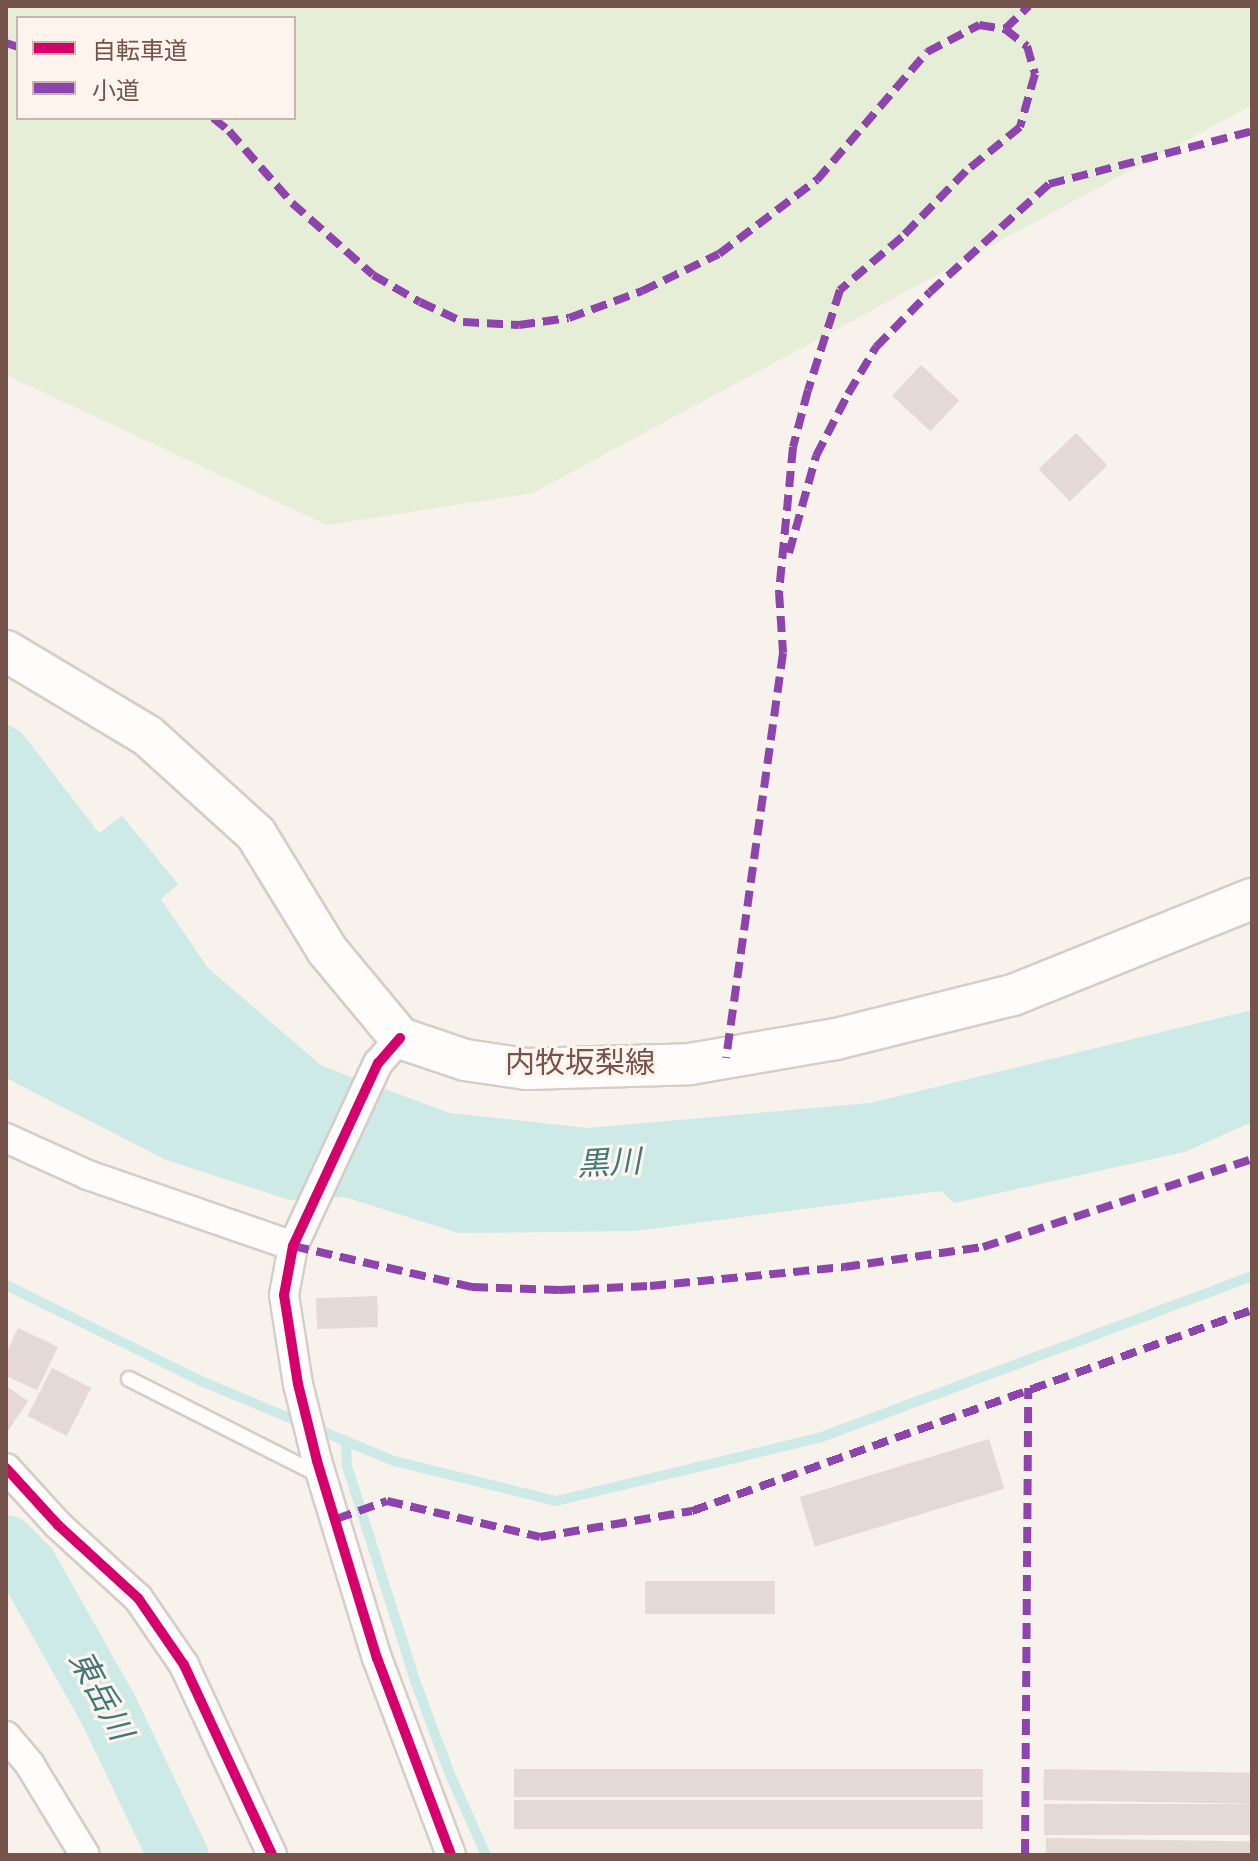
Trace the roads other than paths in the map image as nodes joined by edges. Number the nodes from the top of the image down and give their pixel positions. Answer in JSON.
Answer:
{"nodes":[{"id":1,"x":6,"y":651,"type":"edge"},
{"id":2,"x":1252,"y":899,"type":"edge"},
{"id":3,"x":389,"y":1051,"type":"junction"},
{"id":4,"x":6,"y":1138,"type":"edge"},
{"id":5,"x":300,"y":1234,"type":"junction"},
{"id":6,"x":129,"y":1379,"type":"dead end"},
{"id":7,"x":6,"y":1468,"type":"edge"},
{"id":8,"x":320,"y":1469,"type":"junction"},
{"id":9,"x":6,"y":1736,"type":"edge"},
{"id":10,"x":85,"y":1855,"type":"edge"},
{"id":11,"x":272,"y":1855,"type":"edge"},
{"id":12,"x":451,"y":1855,"type":"edge"}],
"edges":[{"from":1,"to":3,"type":"main road"},
{"from":2,"to":3,"type":"main road","name":"内牧坂梨線"},
{"from":3,"to":5,"type":"street"},
{"from":4,"to":5,"type":"street"},
{"from":5,"to":8,"type":"street"},
{"from":6,"to":8,"type":"lane"},
{"from":7,"to":11,"type":"street"},
{"from":8,"to":12,"type":"street"},
{"from":9,"to":10,"type":"street"}]}
